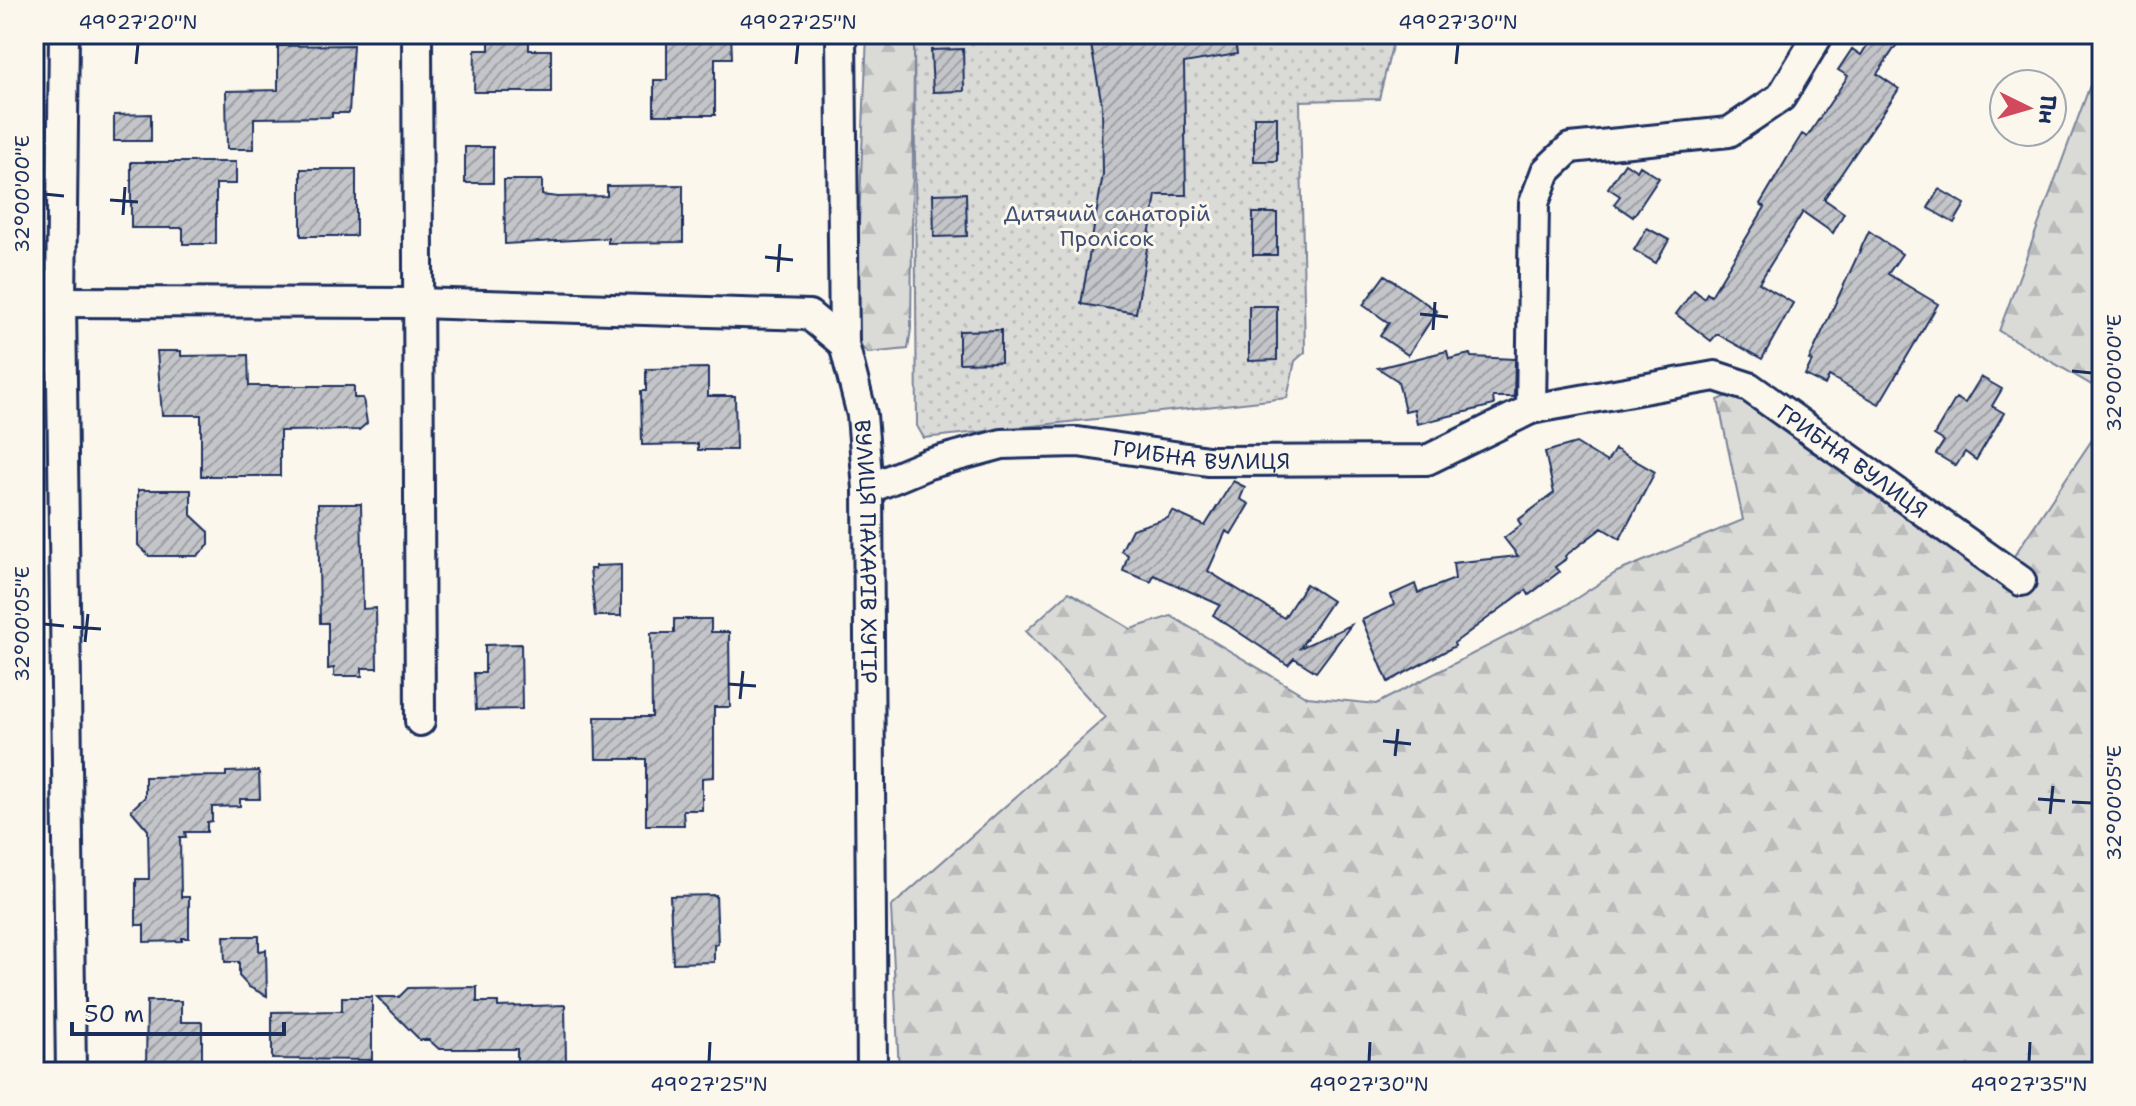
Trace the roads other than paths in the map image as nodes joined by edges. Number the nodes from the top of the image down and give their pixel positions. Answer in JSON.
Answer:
{"nodes":[{"id":1,"x":64,"y":34,"type":"edge"},
{"id":2,"x":417,"y":34,"type":"edge"},
{"id":3,"x":841,"y":34,"type":"edge"},
{"id":4,"x":1819,"y":34,"type":"edge"},
{"id":5,"x":48,"y":302,"type":"edge"},
{"id":6,"x":417,"y":303,"type":"junction"},
{"id":7,"x":844,"y":344,"type":"junction"},
{"id":8,"x":1531,"y":409,"type":"junction"},
{"id":9,"x":868,"y":489,"type":"junction"},
{"id":10,"x":2021,"y":581,"type":"dead end"},
{"id":11,"x":420,"y":721,"type":"dead end"},
{"id":12,"x":71,"y":1072,"type":"edge"},
{"id":13,"x":872,"y":1072,"type":"edge"}],
"edges":[{"from":1,"to":5,"type":"street"},
{"from":2,"to":6,"type":"street"},
{"from":3,"to":7,"type":"street","name":"ВУЛИЦЯ ПАХАРІВ ХУТІР"},
{"from":4,"to":8,"type":"street"},
{"from":5,"to":6,"type":"street"},
{"from":5,"to":12,"type":"street"},
{"from":6,"to":7,"type":"street"},
{"from":6,"to":11,"type":"street"},
{"from":7,"to":9,"type":"street","name":"ВУЛИЦЯ ПАХАРІВ ХУТІР"},
{"from":8,"to":9,"type":"street","name":"ГРИБНА ВУЛИЦЯ"},
{"from":8,"to":10,"type":"street","name":"ГРИБНА ВУЛИЦЯ"},
{"from":9,"to":13,"type":"street","name":"ВУЛИЦЯ ПАХАРІВ ХУТІР"}]}
